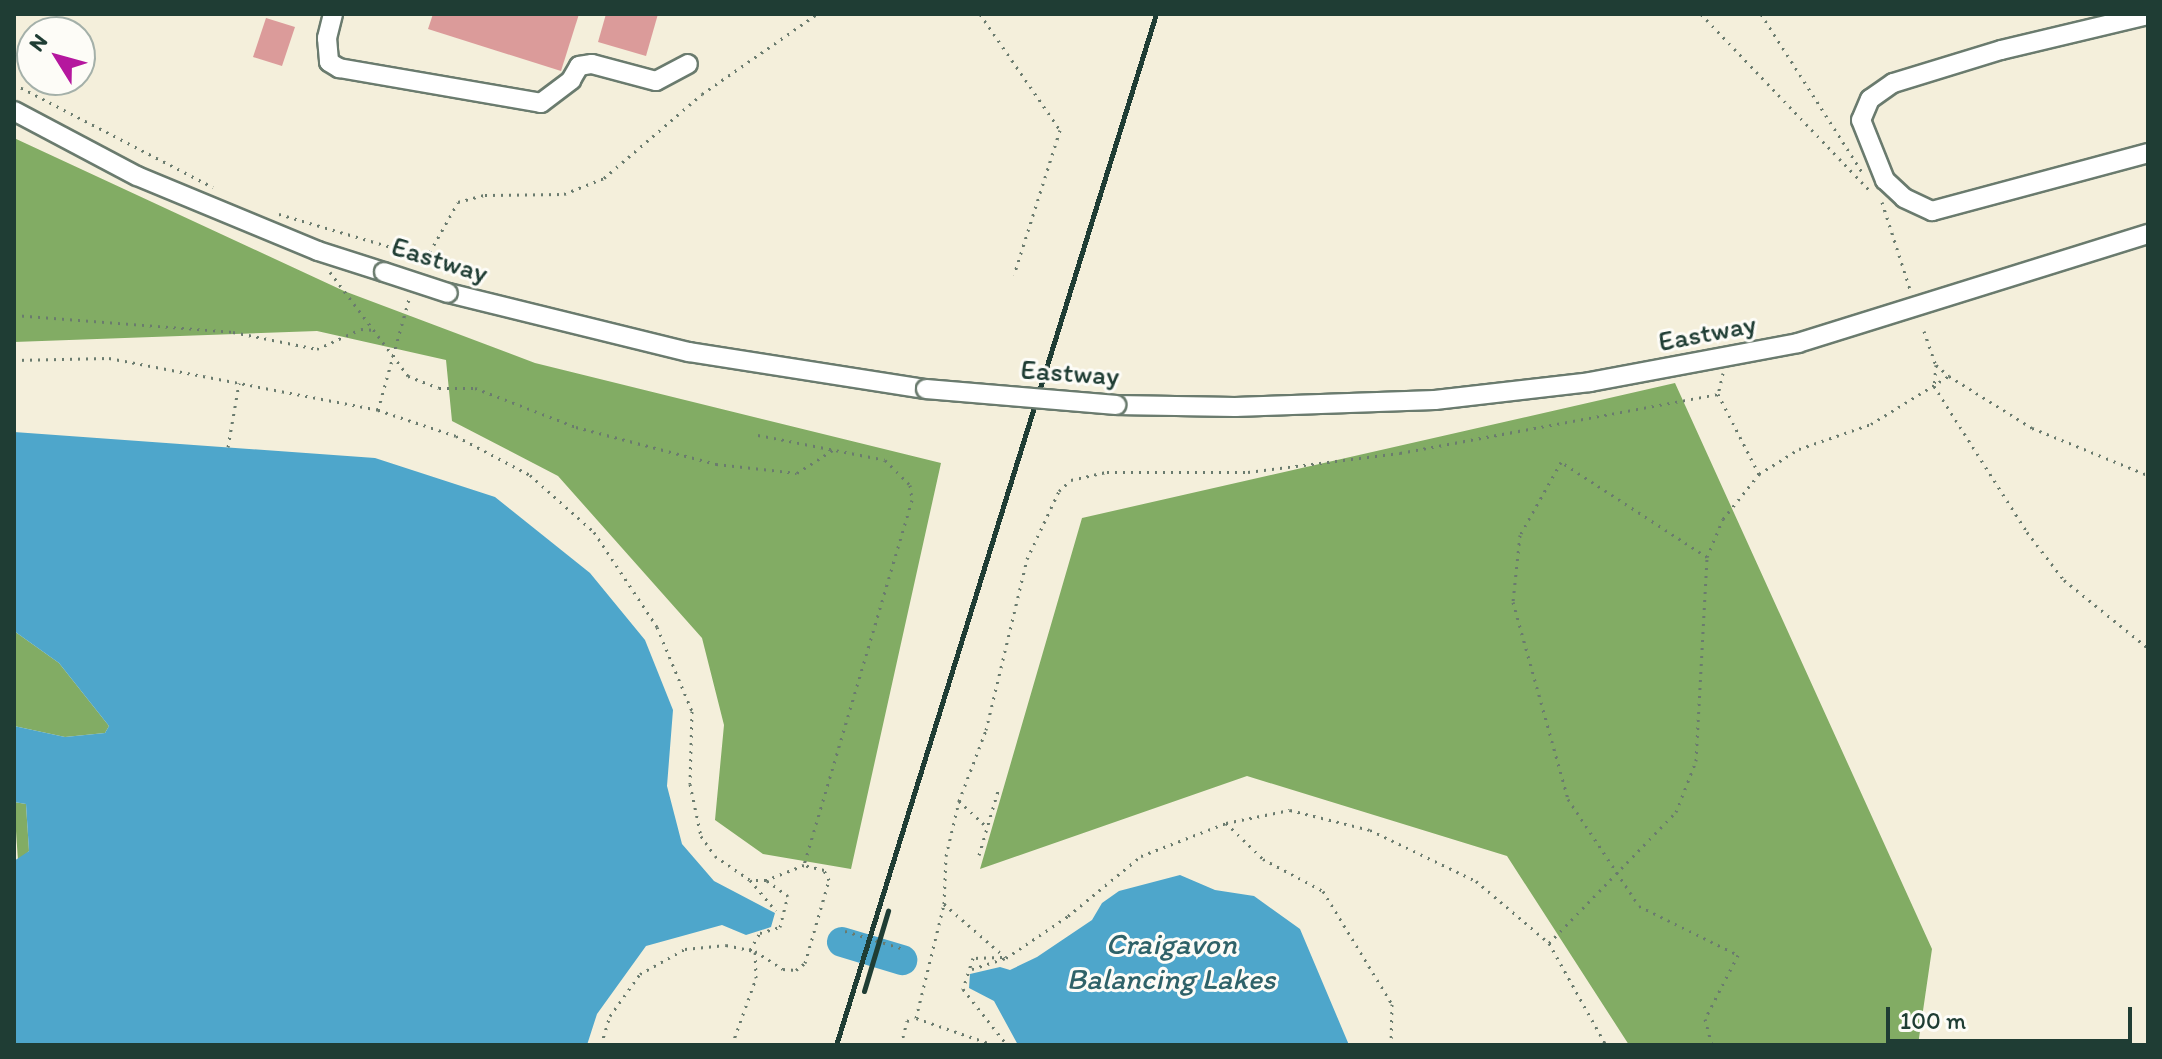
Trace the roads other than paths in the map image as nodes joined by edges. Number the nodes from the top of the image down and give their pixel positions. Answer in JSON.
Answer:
{"nodes":[{"id":1,"x":333,"y":14,"type":"edge"},
{"id":2,"x":2148,"y":15,"type":"edge"},
{"id":3,"x":688,"y":64,"type":"dead end"},
{"id":4,"x":14,"y":111,"type":"edge"},
{"id":5,"x":2148,"y":153,"type":"edge"},
{"id":6,"x":2148,"y":234,"type":"edge"}],
"edges":[{"from":1,"to":3,"type":"street"},
{"from":2,"to":5,"type":"street"},
{"from":4,"to":6,"type":"street","name":"Eastway","bridge":true}]}
